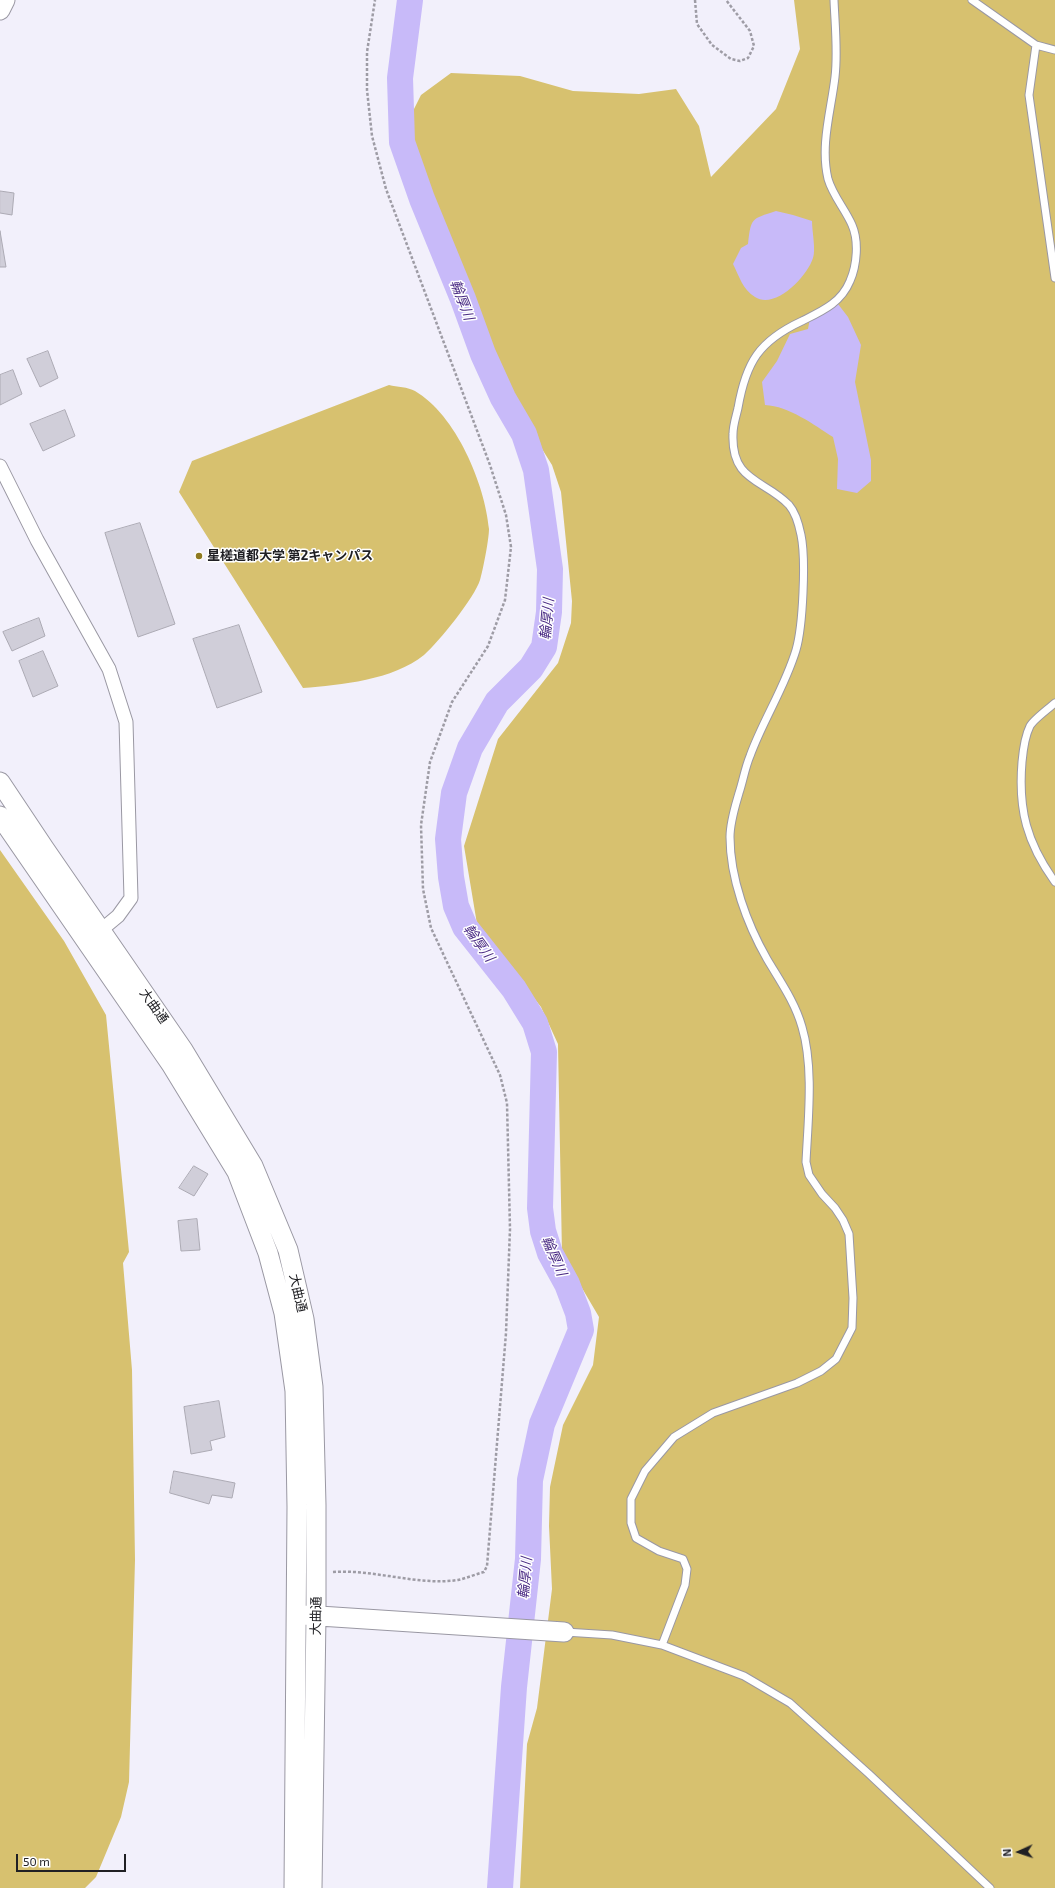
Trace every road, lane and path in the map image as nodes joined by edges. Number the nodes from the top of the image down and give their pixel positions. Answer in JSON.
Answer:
{"nodes":[{"id":1,"x":5,"y":0,"type":"edge"},
{"id":2,"x":375,"y":0,"type":"edge"},
{"id":3,"x":695,"y":0,"type":"edge"},
{"id":4,"x":726,"y":0,"type":"edge"},
{"id":5,"x":834,"y":0,"type":"edge"},
{"id":6,"x":972,"y":0,"type":"edge"},
{"id":7,"x":0,"y":10,"type":"edge"},
{"id":8,"x":1036,"y":45,"type":"junction"},
{"id":9,"x":1055,"y":50,"type":"edge"},
{"id":10,"x":1055,"y":278,"type":"edge"},
{"id":11,"x":0,"y":466,"type":"edge"},
{"id":12,"x":1055,"y":704,"type":"edge"},
{"id":13,"x":0,"y":782,"type":"edge"},
{"id":14,"x":0,"y":816,"type":"edge"},
{"id":15,"x":1055,"y":882,"type":"edge"},
{"id":16,"x":101,"y":930,"type":"junction"},
{"id":17,"x":86,"y":942,"type":"junction"},
{"id":18,"x":316,"y":1574,"type":"junction"},
{"id":19,"x":296,"y":1614,"type":"junction"},
{"id":20,"x":316,"y":1616,"type":"junction"},
{"id":21,"x":564,"y":1632,"type":"joint"},
{"id":22,"x":662,"y":1645,"type":"junction"},
{"id":23,"x":294,"y":1888,"type":"edge"},
{"id":24,"x":312,"y":1888,"type":"edge"},
{"id":25,"x":990,"y":1888,"type":"edge"}],
"edges":[{"from":1,"to":7,"type":"main road"},
{"from":2,"to":18,"type":"path"},
{"from":3,"to":4,"type":"path"},
{"from":5,"to":22,"type":"lane"},
{"from":6,"to":8,"type":"lane"},
{"from":8,"to":9,"type":"lane"},
{"from":8,"to":10,"type":"lane"},
{"from":11,"to":16,"type":"street"},
{"from":12,"to":15,"type":"lane"},
{"from":13,"to":16,"type":"main road","name":"大曲通"},
{"from":14,"to":17,"type":"main road","name":"大曲通"},
{"from":16,"to":17,"type":"street"},
{"from":16,"to":18,"type":"main road","name":"大曲通"},
{"from":17,"to":19,"type":"main road","name":"大曲通"},
{"from":18,"to":20,"type":"main road","name":"大曲通"},
{"from":19,"to":20,"type":"main road"},
{"from":19,"to":23,"type":"main road","name":"大曲通"},
{"from":20,"to":21,"type":"main road"},
{"from":20,"to":24,"type":"main road","name":"大曲通"},
{"from":21,"to":22,"type":"lane"},
{"from":22,"to":25,"type":"lane"}]}
